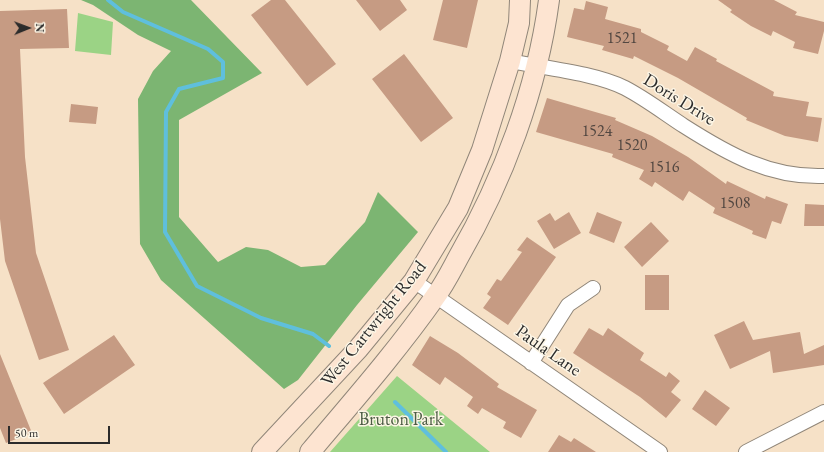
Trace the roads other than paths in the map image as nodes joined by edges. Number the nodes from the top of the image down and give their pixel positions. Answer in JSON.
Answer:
{"nodes":[{"id":1,"x":520,"y":0,"type":"edge"},
{"id":2,"x":549,"y":0,"type":"edge"},
{"id":3,"x":510,"y":61,"type":"junction"},
{"id":4,"x":536,"y":66,"type":"junction"},
{"id":5,"x":824,"y":176,"type":"edge"},
{"id":6,"x":414,"y":281,"type":"junction"},
{"id":7,"x":593,"y":288,"type":"dead end"},
{"id":8,"x":436,"y":295,"type":"junction"},
{"id":9,"x":531,"y":363,"type":"junction"},
{"id":10,"x":824,"y":412,"type":"edge"},
{"id":11,"x":268,"y":450,"type":"edge"},
{"id":12,"x":310,"y":452,"type":"edge"},
{"id":13,"x":660,"y":452,"type":"edge"},
{"id":14,"x":746,"y":452,"type":"edge"}],
"edges":[{"from":1,"to":3,"type":"main road","name":"West Cartwright Road"},
{"from":2,"to":4,"type":"main road","name":"West Cartwright Road"},
{"from":3,"to":4,"type":"street","name":"Doris Drive"},
{"from":3,"to":6,"type":"main road","name":"West Cartwright Road"},
{"from":4,"to":5,"type":"street","name":"Doris Drive"},
{"from":4,"to":8,"type":"main road","name":"West Cartwright Road"},
{"from":6,"to":8,"type":"street","name":"Paula Lane"},
{"from":6,"to":11,"type":"main road","name":"West Cartwright Road"},
{"from":7,"to":9,"type":"street"},
{"from":8,"to":9,"type":"street","name":"Paula Lane"},
{"from":8,"to":12,"type":"main road","name":"West Cartwright Road"},
{"from":9,"to":13,"type":"street","name":"Paula Lane"},
{"from":10,"to":14,"type":"street"}]}
